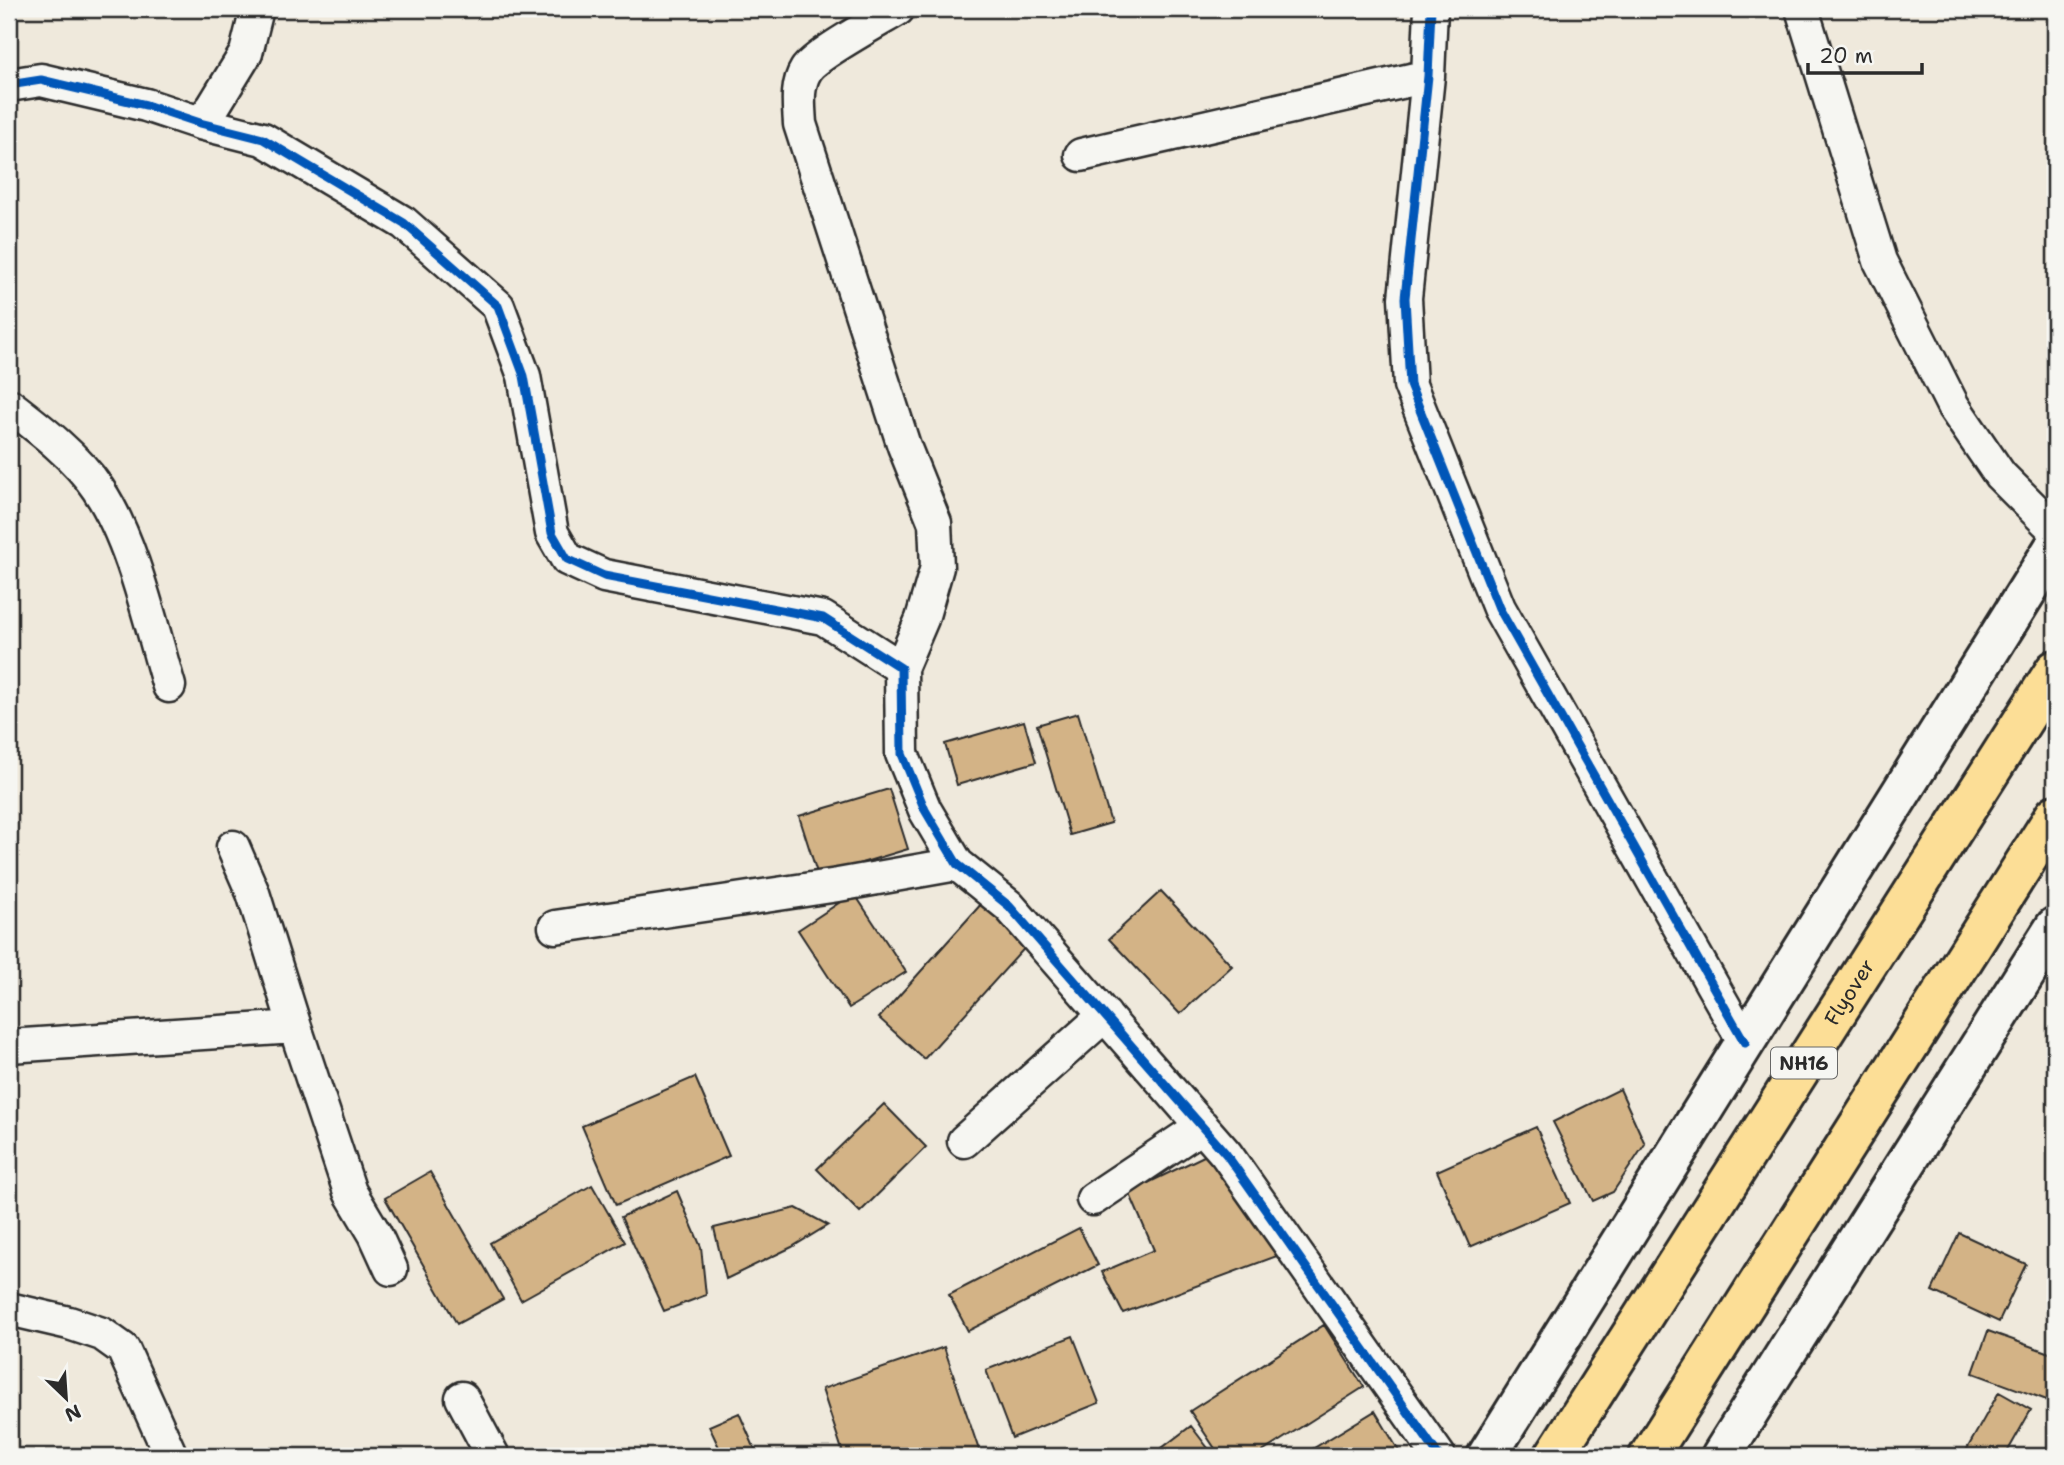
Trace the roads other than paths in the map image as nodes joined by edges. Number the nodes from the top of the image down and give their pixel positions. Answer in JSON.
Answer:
{"nodes":[{"id":1,"x":257,"y":9,"type":"edge"},
{"id":2,"x":898,"y":9,"type":"edge"},
{"id":3,"x":1431,"y":9,"type":"edge"},
{"id":4,"x":1801,"y":9,"type":"edge"},
{"id":5,"x":1428,"y":76,"type":"junction"},
{"id":6,"x":9,"y":85,"type":"edge"},
{"id":7,"x":200,"y":123,"type":"junction"},
{"id":8,"x":1081,"y":155,"type":"dead end"},
{"id":9,"x":9,"y":405,"type":"edge"},
{"id":10,"x":2055,"y":530,"type":"edge"},
{"id":11,"x":2055,"y":546,"type":"edge"},
{"id":12,"x":901,"y":667,"type":"junction"},
{"id":13,"x":2055,"y":670,"type":"edge"},
{"id":14,"x":169,"y":686,"type":"dead end"},
{"id":15,"x":2055,"y":815,"type":"edge"},
{"id":16,"x":233,"y":847,"type":"dead end"},
{"id":17,"x":957,"y":864,"type":"junction"},
{"id":18,"x":555,"y":927,"type":"dead end"},
{"id":19,"x":2055,"y":927,"type":"edge"},
{"id":20,"x":1105,"y":1015,"type":"junction"},
{"id":21,"x":295,"y":1027,"type":"junction"},
{"id":22,"x":1745,"y":1043,"type":"junction"},
{"id":23,"x":9,"y":1046,"type":"edge"},
{"id":24,"x":1202,"y":1126,"type":"junction"},
{"id":25,"x":964,"y":1141,"type":"dead end"},
{"id":26,"x":1093,"y":1199,"type":"dead end"},
{"id":27,"x":391,"y":1269,"type":"dead end"},
{"id":28,"x":9,"y":1310,"type":"edge"},
{"id":29,"x":461,"y":1398,"type":"dead end"},
{"id":30,"x":171,"y":1456,"type":"edge"},
{"id":31,"x":493,"y":1456,"type":"edge"},
{"id":32,"x":1439,"y":1456,"type":"edge"},
{"id":33,"x":1486,"y":1456,"type":"edge"},
{"id":34,"x":1554,"y":1456,"type":"edge"},
{"id":35,"x":1648,"y":1456,"type":"edge"},
{"id":36,"x":1721,"y":1456,"type":"edge"}],
"edges":[{"from":1,"to":7,"type":"street"},
{"from":2,"to":12,"type":"street"},
{"from":3,"to":5,"type":"street"},
{"from":4,"to":10,"type":"street"},
{"from":5,"to":8,"type":"street"},
{"from":5,"to":22,"type":"street"},
{"from":6,"to":7,"type":"street"},
{"from":7,"to":12,"type":"street"},
{"from":9,"to":14,"type":"street"},
{"from":11,"to":22,"type":"street"},
{"from":12,"to":17,"type":"street"},
{"from":13,"to":34,"type":"highway","name":"Flyover","number":"NH16"},
{"from":15,"to":35,"type":"highway"},
{"from":16,"to":21,"type":"street"},
{"from":17,"to":18,"type":"street"},
{"from":17,"to":20,"type":"street"},
{"from":19,"to":36,"type":"street"},
{"from":20,"to":24,"type":"street"},
{"from":20,"to":25,"type":"street"},
{"from":21,"to":23,"type":"street"},
{"from":21,"to":27,"type":"street"},
{"from":22,"to":33,"type":"street"},
{"from":24,"to":26,"type":"street"},
{"from":24,"to":32,"type":"street"},
{"from":28,"to":30,"type":"street"},
{"from":29,"to":31,"type":"street"}]}
